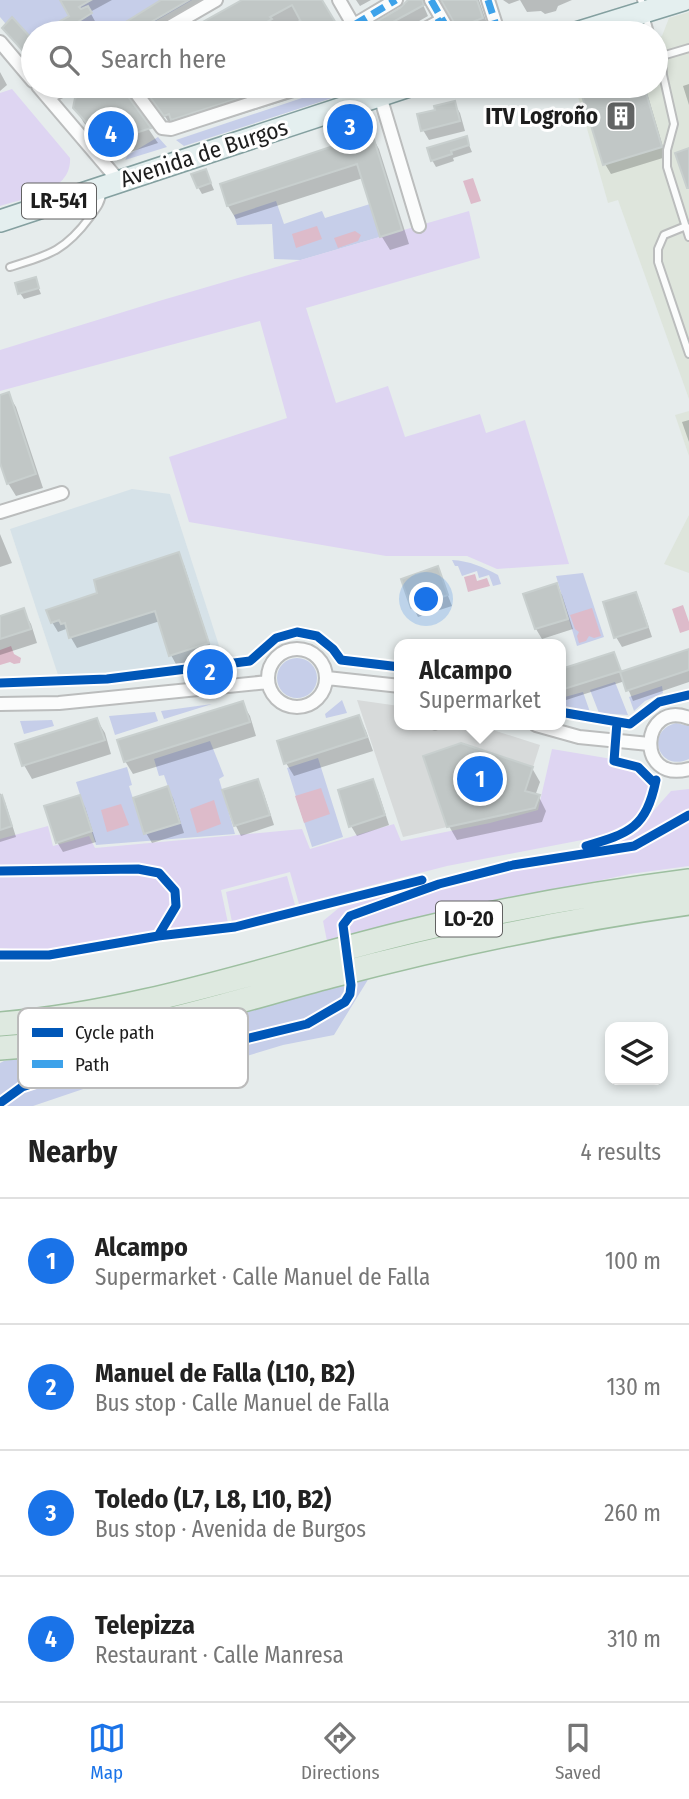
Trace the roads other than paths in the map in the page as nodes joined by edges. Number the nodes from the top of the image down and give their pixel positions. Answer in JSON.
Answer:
{"nodes":[{"id":1,"x":216,"y":0,"type":"edge"},
{"id":2,"x":339,"y":0,"type":"edge"},
{"id":3,"x":396,"y":0,"type":"edge"},
{"id":4,"x":431,"y":0,"type":"edge"},
{"id":5,"x":488,"y":0,"type":"edge"},
{"id":6,"x":683,"y":0,"type":"edge"},
{"id":7,"x":643,"y":6,"type":"edge"},
{"id":8,"x":442,"y":20,"type":"edge"},
{"id":9,"x":180,"y":21,"type":"edge"},
{"id":10,"x":351,"y":21,"type":"edge"},
{"id":11,"x":367,"y":21,"type":"edge"},
{"id":12,"x":495,"y":21,"type":"edge"},
{"id":13,"x":606,"y":21,"type":"edge"},
{"id":14,"x":0,"y":42,"type":"edge"},
{"id":15,"x":689,"y":48,"type":"edge"},
{"id":16,"x":668,"y":54,"type":"edge"},
{"id":17,"x":21,"y":67,"type":"edge"},
{"id":18,"x":668,"y":97,"type":"edge"},
{"id":19,"x":49,"y":98,"type":"edge"},
{"id":20,"x":140,"y":98,"type":"edge"},
{"id":21,"x":266,"y":98,"type":"edge"},
{"id":22,"x":367,"y":98,"type":"edge"},
{"id":23,"x":393,"y":98,"type":"edge"},
{"id":24,"x":110,"y":184,"type":"junction"},
{"id":25,"x":0,"y":221,"type":"edge"},
{"id":26,"x":419,"y":226,"type":"dead end"},
{"id":27,"x":685,"y":226,"type":"junction"},
{"id":28,"x":689,"y":237,"type":"edge"},
{"id":29,"x":10,"y":267,"type":"dead end"},
{"id":30,"x":689,"y":354,"type":"edge"},
{"id":31,"x":62,"y":493,"type":"dead end"},
{"id":32,"x":0,"y":512,"type":"edge"},
{"id":33,"x":327,"y":678,"type":"junction"},
{"id":34,"x":268,"y":682,"type":"junction"},
{"id":35,"x":394,"y":685,"type":"edge"},
{"id":36,"x":0,"y":704,"type":"edge"},
{"id":37,"x":689,"y":718,"type":"edge"},
{"id":38,"x":554,"y":730,"type":"edge"},
{"id":39,"x":649,"y":744,"type":"junction"},
{"id":40,"x":689,"y":769,"type":"edge"},
{"id":41,"x":689,"y":881,"type":"edge"},
{"id":42,"x":689,"y":903,"type":"edge"},
{"id":43,"x":256,"y":985,"type":"junction"},
{"id":44,"x":123,"y":1008,"type":"edge"},
{"id":45,"x":186,"y":1008,"type":"edge"},
{"id":46,"x":18,"y":1023,"type":"edge"},
{"id":47,"x":0,"y":1024,"type":"edge"},
{"id":48,"x":18,"y":1046,"type":"edge"},
{"id":49,"x":0,"y":1048,"type":"edge"}],
"edges":[{"from":1,"to":9,"type":"street"},
{"from":2,"to":10,"type":"street"},
{"from":3,"to":11,"type":"street"},
{"from":4,"to":8,"type":"street"},
{"from":5,"to":12,"type":"street"},
{"from":6,"to":7,"type":"main road"},
{"from":7,"to":13,"type":"main road"},
{"from":14,"to":17,"type":"street"},
{"from":15,"to":16,"type":"lane"},
{"from":18,"to":27,"type":"lane"},
{"from":19,"to":24,"type":"street"},
{"from":20,"to":21,"type":"street"},
{"from":22,"to":24,"type":"main road","name":"Avenida de Burgos","number":"LR-541"},
{"from":23,"to":26,"type":"street"},
{"from":24,"to":25,"type":"main road","name":"Avenida de Burgos","number":"LR-541"},
{"from":24,"to":29,"type":"lane"},
{"from":27,"to":28,"type":"lane"},
{"from":27,"to":30,"type":"lane"},
{"from":31,"to":32,"type":"street"},
{"from":33,"to":34,"type":"street"},
{"from":33,"to":34,"type":"street"},
{"from":33,"to":35,"type":"street"},
{"from":34,"to":36,"type":"street"},
{"from":37,"to":39,"type":"street"},
{"from":38,"to":39,"type":"street"},
{"from":39,"to":40,"type":"street"},
{"from":41,"to":43,"type":"highway","number":"LO-20"},
{"from":42,"to":43,"type":"highway","number":"LO-20"},
{"from":43,"to":44,"type":"highway","number":"LO-20"},
{"from":43,"to":45,"type":"highway","number":"LO-20"},
{"from":46,"to":47,"type":"highway","number":"LO-20"},
{"from":48,"to":49,"type":"highway","number":"LO-20"}]}
